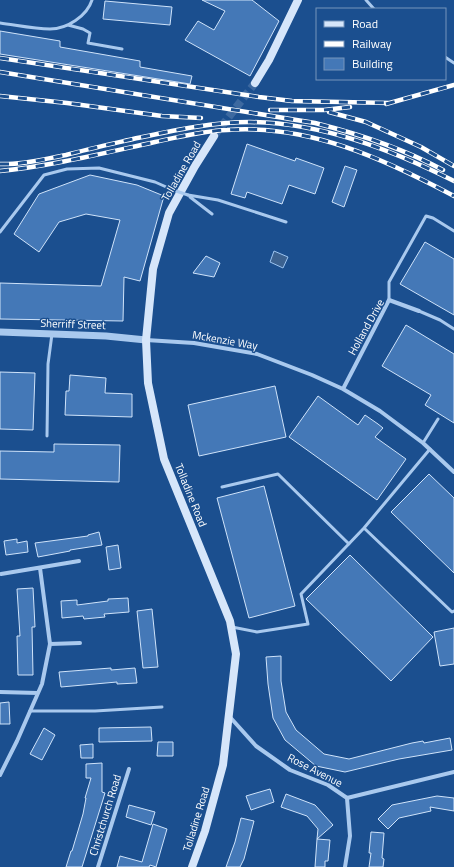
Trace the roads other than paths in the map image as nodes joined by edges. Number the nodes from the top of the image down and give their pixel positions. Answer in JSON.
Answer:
{"nodes":[{"id":1,"x":92,"y":0,"type":"edge"},
{"id":2,"x":298,"y":0,"type":"edge"},
{"id":3,"x":366,"y":0,"type":"edge"},
{"id":4,"x":373,"y":8,"type":"edge"},
{"id":5,"x":0,"y":23,"type":"edge"},
{"id":6,"x":68,"y":25,"type":"junction"},
{"id":7,"x":122,"y":49,"type":"dead end"},
{"id":8,"x":255,"y":83,"type":"tunnel mouth"},
{"id":9,"x":214,"y":136,"type":"tunnel mouth"},
{"id":10,"x":188,"y":195,"type":"junction"},
{"id":11,"x":212,"y":214,"type":"dead end"},
{"id":12,"x":286,"y":222,"type":"dead end"},
{"id":13,"x":454,"y":231,"type":"edge"},
{"id":14,"x":0,"y":232,"type":"edge"},
{"id":15,"x":389,"y":300,"type":"junction"},
{"id":16,"x":419,"y":311,"type":"joint"},
{"id":17,"x":454,"y":329,"type":"edge"},
{"id":18,"x":0,"y":332,"type":"edge"},
{"id":19,"x":52,"y":334,"type":"junction"},
{"id":20,"x":146,"y":340,"type":"junction"},
{"id":21,"x":343,"y":390,"type":"junction"},
{"id":22,"x":438,"y":419,"type":"dead end"},
{"id":23,"x":47,"y":436,"type":"dead end"},
{"id":24,"x":423,"y":444,"type":"junction"},
{"id":25,"x":430,"y":450,"type":"junction"},
{"id":26,"x":454,"y":472,"type":"edge"},
{"id":27,"x":222,"y":487,"type":"dead end"},
{"id":28,"x":364,"y":528,"type":"junction"},
{"id":29,"x":348,"y":544,"type":"junction"},
{"id":30,"x":80,"y":561,"type":"dead end"},
{"id":31,"x":40,"y":568,"type":"junction"},
{"id":32,"x":1,"y":574,"type":"edge"},
{"id":33,"x":454,"y":612,"type":"edge"},
{"id":34,"x":231,"y":627,"type":"junction"},
{"id":35,"x":80,"y":643,"type":"dead end"},
{"id":36,"x":50,"y":644,"type":"junction"},
{"id":37,"x":0,"y":692,"type":"edge"},
{"id":38,"x":38,"y":693,"type":"junction"},
{"id":39,"x":162,"y":707,"type":"dead end"},
{"id":40,"x":30,"y":711,"type":"junction"},
{"id":41,"x":229,"y":716,"type":"junction"},
{"id":42,"x":128,"y":769,"type":"dead end"},
{"id":43,"x":454,"y":772,"type":"edge"},
{"id":44,"x":0,"y":775,"type":"edge"},
{"id":45,"x":347,"y":798,"type":"junction"},
{"id":46,"x":98,"y":867,"type":"edge"},
{"id":47,"x":192,"y":867,"type":"edge"},
{"id":48,"x":346,"y":867,"type":"edge"}],
"edges":[{"from":1,"to":6,"type":"lane"},
{"from":2,"to":8,"type":"main road"},
{"from":3,"to":4,"type":"lane"},
{"from":5,"to":6,"type":"lane"},
{"from":6,"to":7,"type":"lane"},
{"from":9,"to":20,"type":"main road","name":"Tolladine Road"},
{"from":10,"to":11,"type":"lane"},
{"from":10,"to":12,"type":"lane"},
{"from":10,"to":14,"type":"lane","bridge":true},
{"from":13,"to":15,"type":"lane"},
{"from":15,"to":16,"type":"street","name":"Holland Drive"},
{"from":15,"to":21,"type":"street","name":"Holland Drive"},
{"from":16,"to":17,"type":"lane"},
{"from":18,"to":19,"type":"street","name":"Sherriff Street"},
{"from":19,"to":20,"type":"street","name":"Sherriff Street"},
{"from":19,"to":23,"type":"lane"},
{"from":20,"to":21,"type":"street","name":"Mckenzie Way"},
{"from":20,"to":34,"type":"main road","name":"Tolladine Road"},
{"from":21,"to":24,"type":"street","name":"Mckenzie Way"},
{"from":22,"to":24,"type":"lane"},
{"from":24,"to":25,"type":"street","name":"Mckenzie Way"},
{"from":25,"to":26,"type":"street","name":"Mckenzie Way"},
{"from":25,"to":28,"type":"lane"},
{"from":27,"to":29,"type":"lane"},
{"from":28,"to":29,"type":"lane"},
{"from":28,"to":33,"type":"lane"},
{"from":29,"to":34,"type":"lane"},
{"from":30,"to":31,"type":"street"},
{"from":31,"to":32,"type":"street"},
{"from":31,"to":36,"type":"street"},
{"from":34,"to":41,"type":"main road","name":"Tolladine Road"},
{"from":35,"to":36,"type":"street"},
{"from":36,"to":38,"type":"street"},
{"from":37,"to":38,"type":"street"},
{"from":38,"to":40,"type":"street"},
{"from":39,"to":40,"type":"lane"},
{"from":40,"to":44,"type":"street"},
{"from":41,"to":45,"type":"street","name":"Rose Avenue"},
{"from":41,"to":47,"type":"main road","name":"Tolladine Road"},
{"from":42,"to":46,"type":"street","name":"Christchurch Road"},
{"from":43,"to":45,"type":"street","name":"Rose Avenue"},
{"from":45,"to":48,"type":"street"}]}
